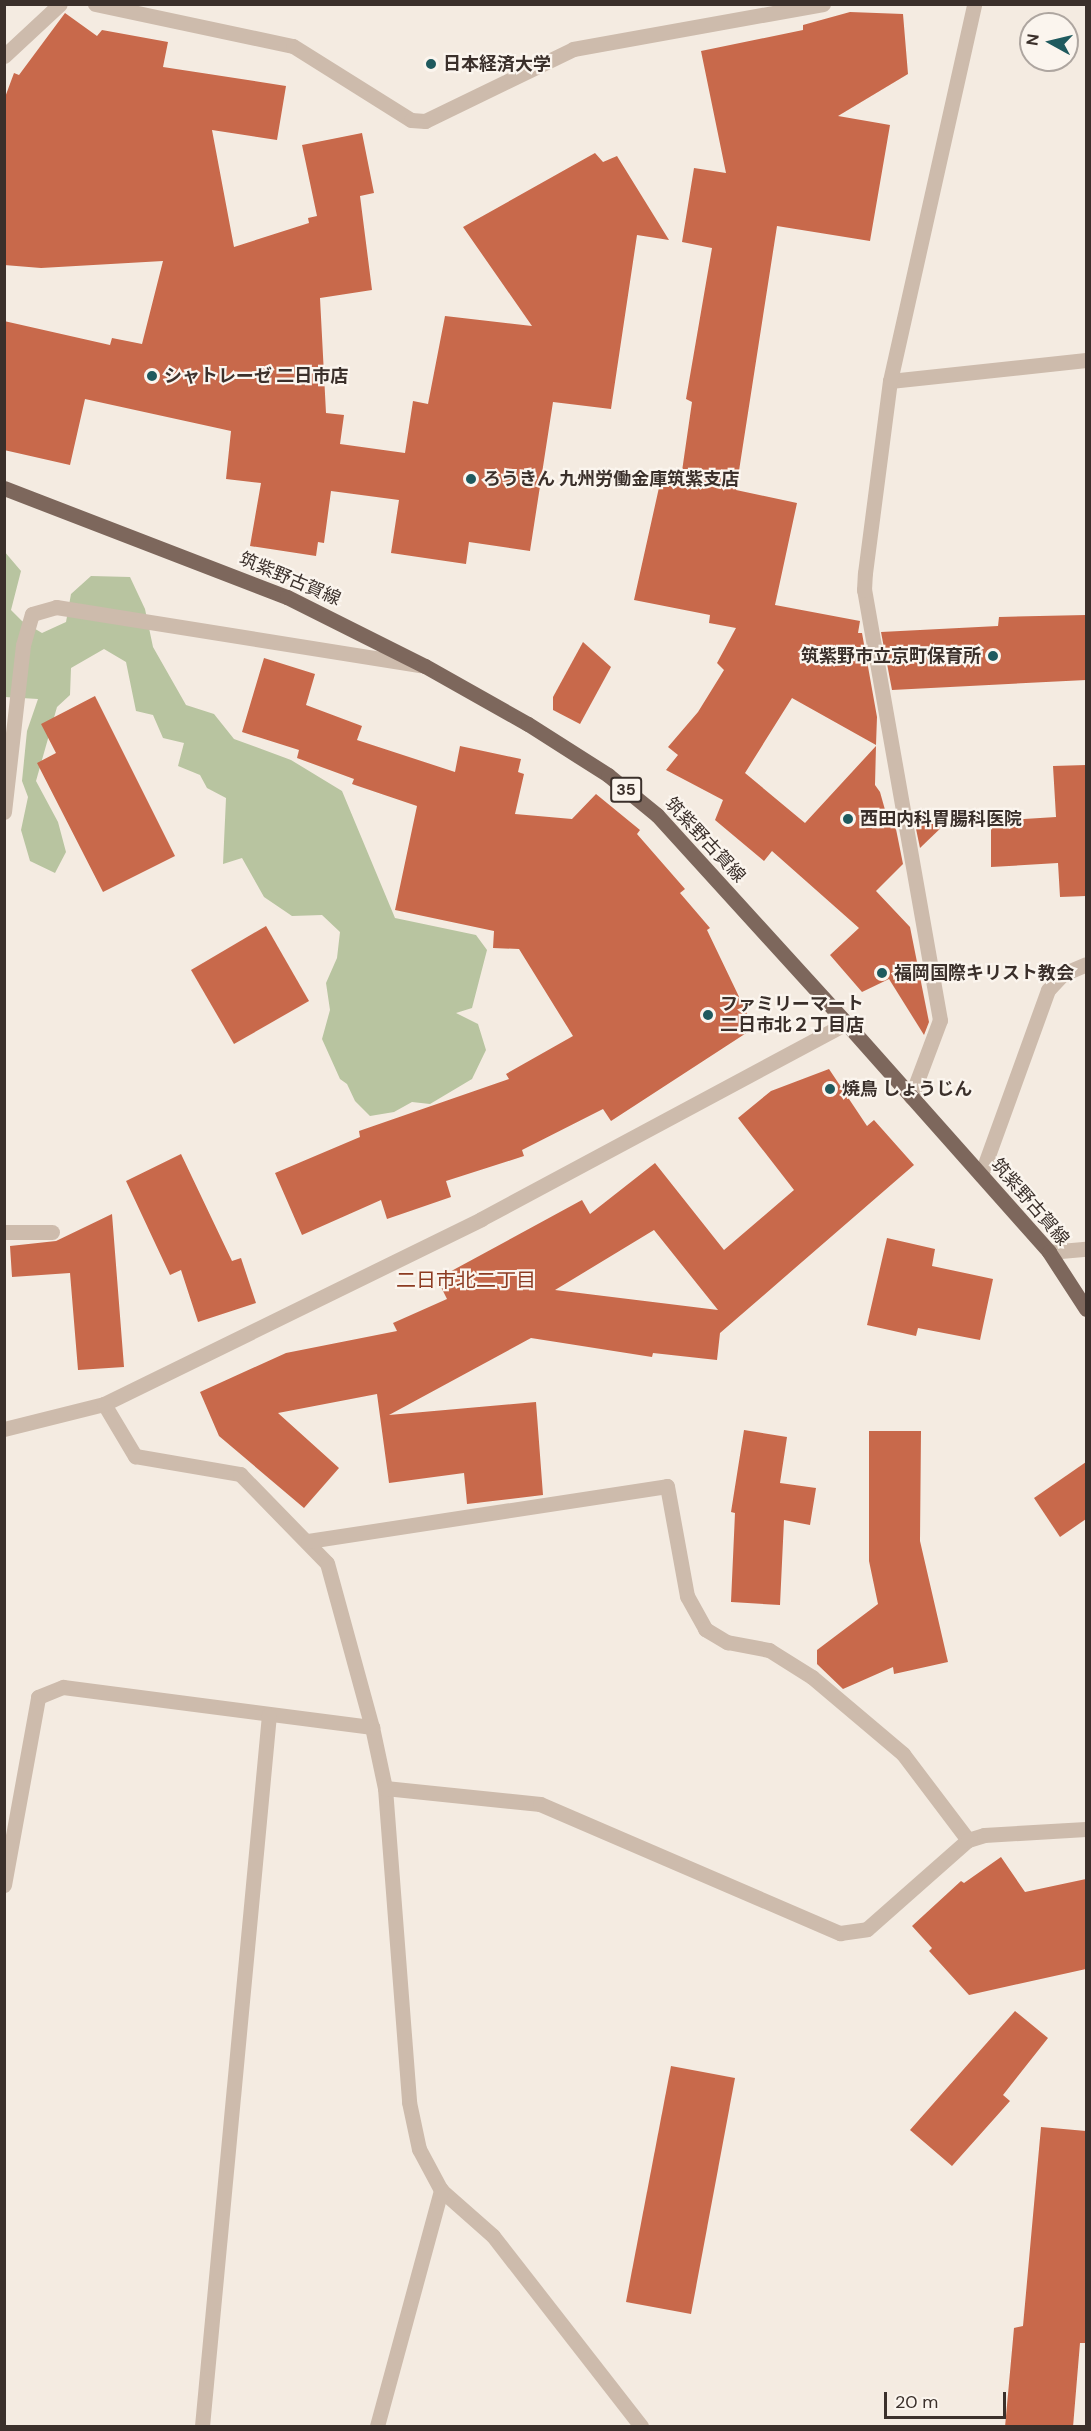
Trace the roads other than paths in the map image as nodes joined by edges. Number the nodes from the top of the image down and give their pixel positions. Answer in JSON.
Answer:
{"nodes":[{"id":1,"x":60,"y":4,"type":"edge"},
{"id":2,"x":95,"y":4,"type":"edge"},
{"id":3,"x":823,"y":4,"type":"edge"},
{"id":4,"x":974,"y":4,"type":"edge"},
{"id":5,"x":4,"y":56,"type":"edge"},
{"id":6,"x":1086,"y":360,"type":"edge"},
{"id":7,"x":890,"y":381,"type":"junction"},
{"id":8,"x":4,"y":488,"type":"edge"},
{"id":9,"x":425,"y":666,"type":"junction"},
{"id":10,"x":4,"y":812,"type":"edge"},
{"id":11,"x":1086,"y":964,"type":"edge"},
{"id":12,"x":846,"y":1023,"type":"junction"},
{"id":13,"x":911,"y":1097,"type":"junction"},
{"id":14,"x":981,"y":1175,"type":"junction"},
{"id":15,"x":4,"y":1232,"type":"edge"},
{"id":16,"x":52,"y":1232,"type":"dead end"},
{"id":17,"x":1086,"y":1249,"type":"edge"},
{"id":18,"x":1048,"y":1252,"type":"junction"},
{"id":19,"x":1086,"y":1309,"type":"edge"},
{"id":20,"x":104,"y":1404,"type":"junction"},
{"id":21,"x":4,"y":1429,"type":"edge"},
{"id":22,"x":309,"y":1541,"type":"junction"},
{"id":23,"x":269,"y":1715,"type":"junction"},
{"id":24,"x":372,"y":1727,"type":"junction"},
{"id":25,"x":385,"y":1788,"type":"junction"},
{"id":26,"x":1086,"y":1829,"type":"edge"},
{"id":27,"x":968,"y":1840,"type":"junction"},
{"id":28,"x":4,"y":1885,"type":"edge"},
{"id":29,"x":441,"y":2190,"type":"junction"},
{"id":30,"x":202,"y":2427,"type":"edge"},
{"id":31,"x":377,"y":2427,"type":"edge"},
{"id":32,"x":640,"y":2427,"type":"edge"}],
"edges":[{"from":1,"to":5,"type":"street"},
{"from":2,"to":3,"type":"street"},
{"from":4,"to":7,"type":"street"},
{"from":6,"to":7,"type":"street"},
{"from":7,"to":13,"type":"street"},
{"from":8,"to":9,"type":"main road","name":"筑紫野古賀線","number":"35"},
{"from":9,"to":10,"type":"street"},
{"from":9,"to":12,"type":"main road","name":"筑紫野古賀線","number":"35"},
{"from":11,"to":14,"type":"street"},
{"from":12,"to":13,"type":"main road","name":"筑紫野古賀線","number":"35"},
{"from":12,"to":20,"type":"street"},
{"from":13,"to":14,"type":"main road","name":"筑紫野古賀線","number":"35"},
{"from":14,"to":18,"type":"main road","name":"筑紫野古賀線","number":"35"},
{"from":15,"to":16,"type":"street"},
{"from":17,"to":18,"type":"street"},
{"from":18,"to":19,"type":"main road","name":"筑紫野古賀線","number":"35"},
{"from":20,"to":21,"type":"street"},
{"from":20,"to":22,"type":"street"},
{"from":22,"to":24,"type":"street"},
{"from":22,"to":27,"type":"street"},
{"from":23,"to":24,"type":"street"},
{"from":23,"to":28,"type":"street"},
{"from":23,"to":30,"type":"street"},
{"from":24,"to":25,"type":"street"},
{"from":25,"to":27,"type":"street"},
{"from":25,"to":29,"type":"street"},
{"from":26,"to":27,"type":"street"},
{"from":29,"to":31,"type":"street"},
{"from":29,"to":32,"type":"street"}]}
